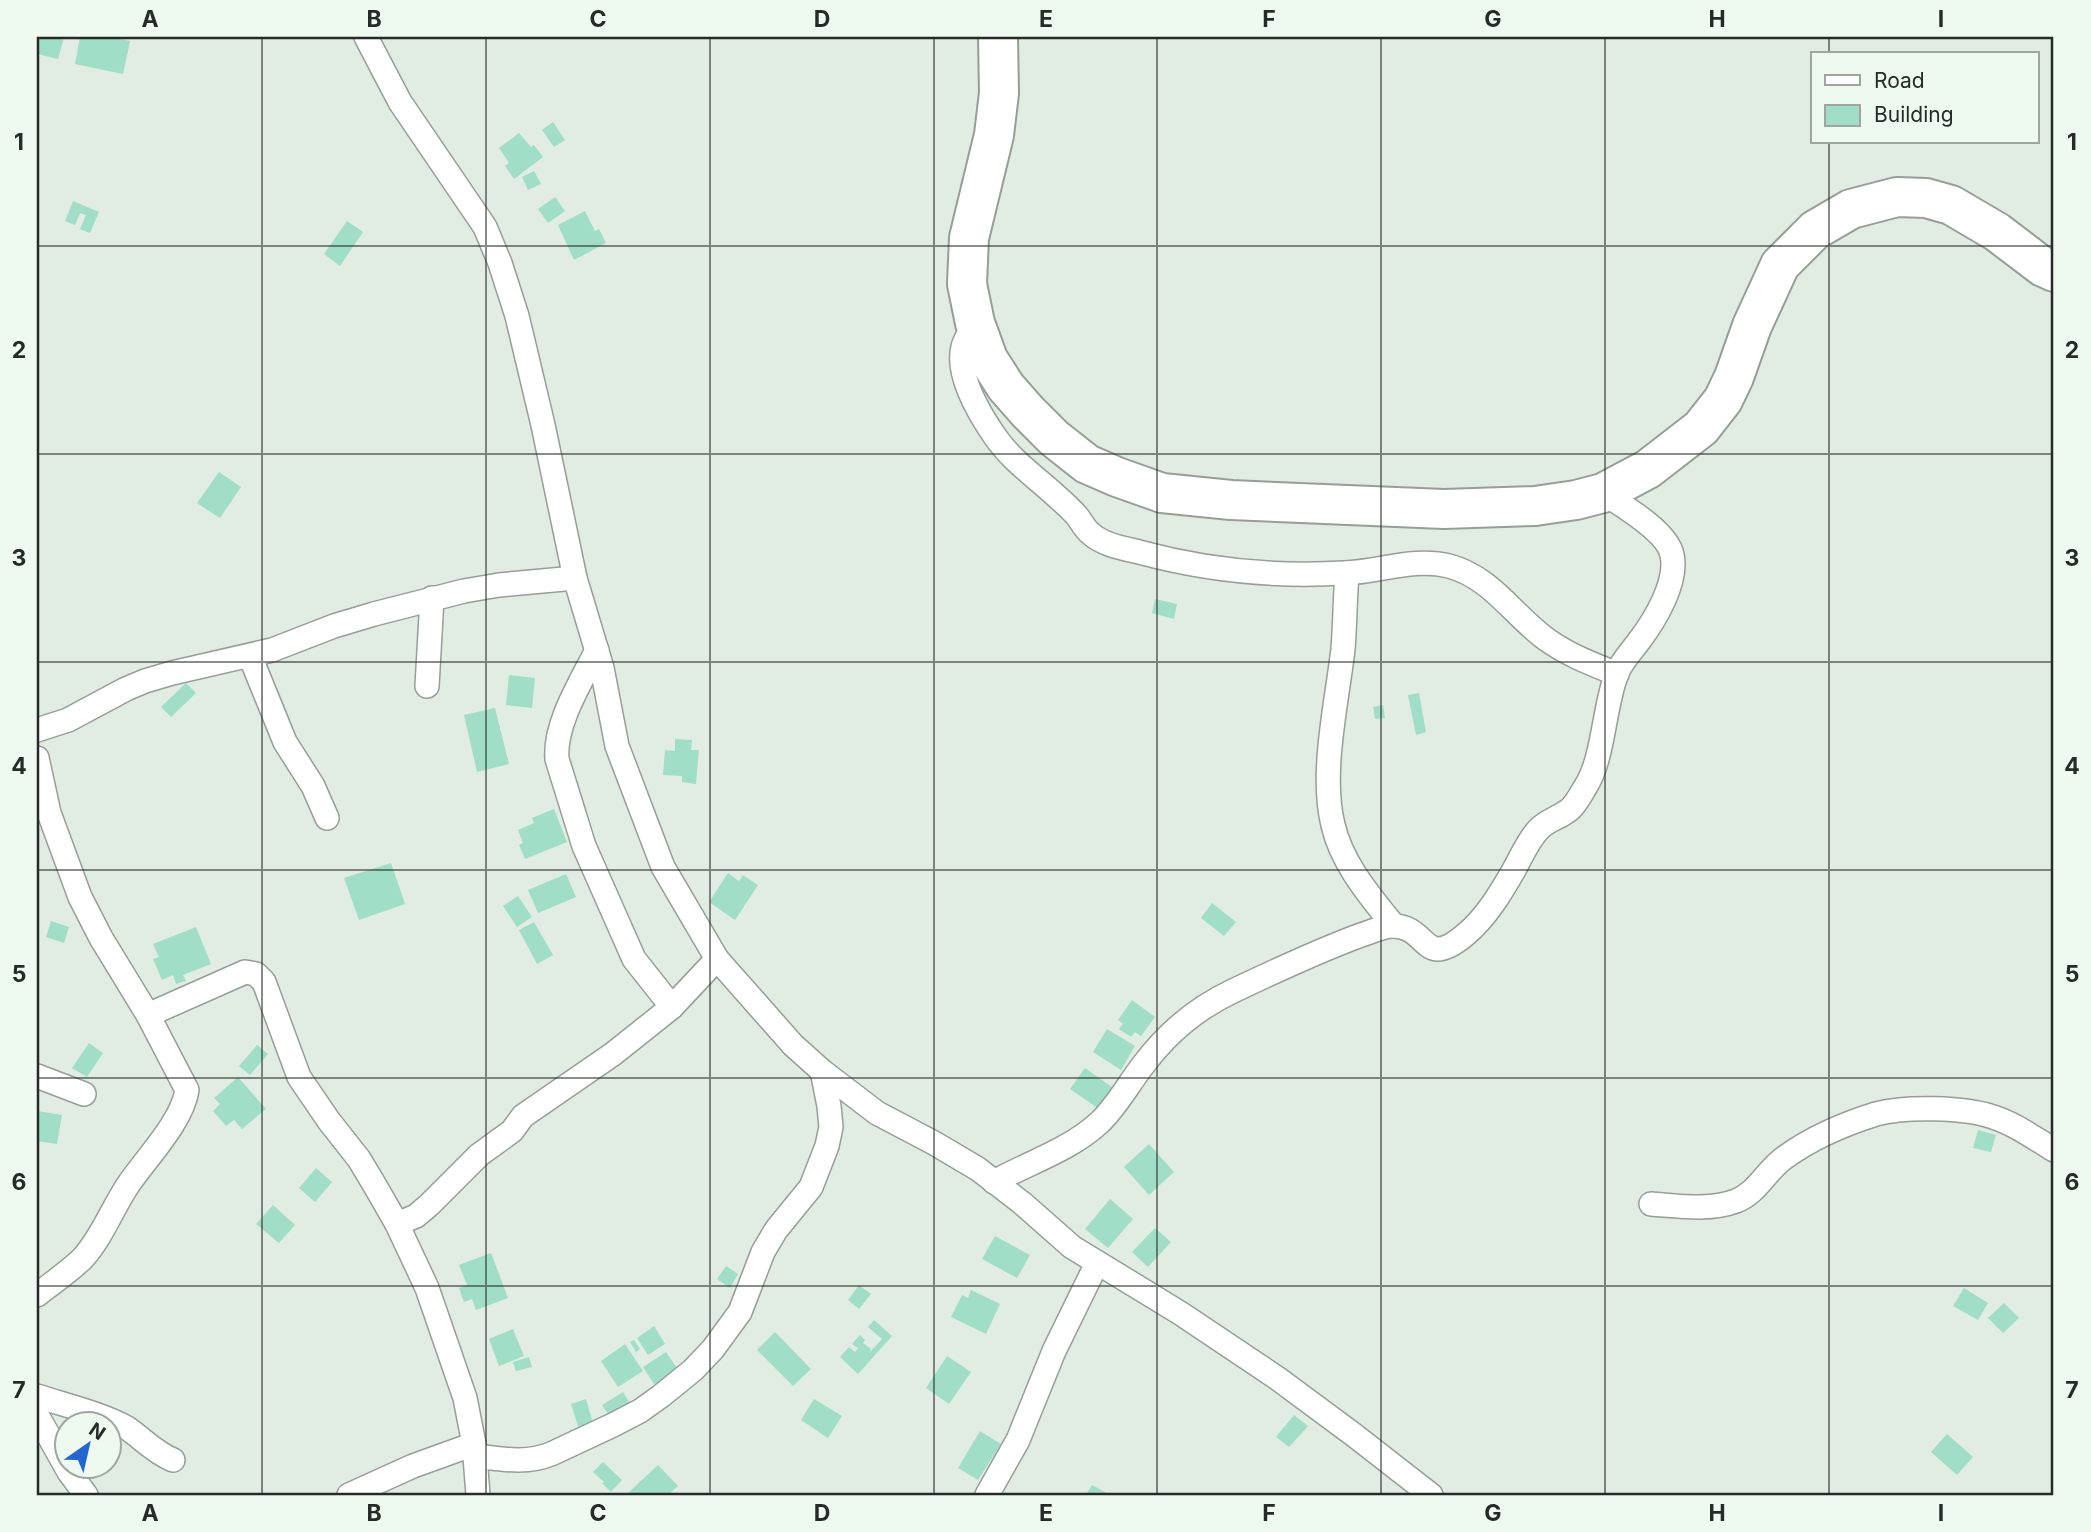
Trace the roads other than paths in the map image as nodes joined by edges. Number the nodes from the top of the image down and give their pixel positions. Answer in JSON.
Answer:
{"nodes":[{"id":1,"x":366,"y":37,"type":"edge"},
{"id":2,"x":998,"y":37,"type":"edge"},
{"id":3,"x":2054,"y":272,"type":"edge"},
{"id":4,"x":975,"y":323,"type":"junction"},
{"id":5,"x":1603,"y":493,"type":"junction"},
{"id":6,"x":1346,"y":573,"type":"junction"},
{"id":7,"x":575,"y":578,"type":"junction"},
{"id":8,"x":432,"y":598,"type":"junction"},
{"id":9,"x":597,"y":650,"type":"junction"},
{"id":10,"x":250,"y":656,"type":"junction"},
{"id":11,"x":1617,"y":674,"type":"junction"},
{"id":12,"x":427,"y":685,"type":"dead end"},
{"id":13,"x":37,"y":730,"type":"edge"},
{"id":14,"x":37,"y":758,"type":"edge"},
{"id":15,"x":327,"y":818,"type":"dead end"},
{"id":16,"x":1394,"y":926,"type":"junction"},
{"id":17,"x":717,"y":959,"type":"junction"},
{"id":18,"x":672,"y":1007,"type":"junction"},
{"id":19,"x":148,"y":1015,"type":"junction"},
{"id":20,"x":822,"y":1071,"type":"junction"},
{"id":21,"x":37,"y":1076,"type":"edge"},
{"id":22,"x":84,"y":1094,"type":"dead end"},
{"id":23,"x":2054,"y":1150,"type":"edge"},
{"id":24,"x":994,"y":1182,"type":"junction"},
{"id":25,"x":1651,"y":1204,"type":"dead end"},
{"id":26,"x":397,"y":1224,"type":"junction"},
{"id":27,"x":1097,"y":1263,"type":"junction"},
{"id":28,"x":37,"y":1295,"type":"edge"},
{"id":29,"x":37,"y":1396,"type":"edge"},
{"id":30,"x":37,"y":1415,"type":"edge"},
{"id":31,"x":475,"y":1450,"type":"junction"},
{"id":32,"x":173,"y":1460,"type":"dead end"},
{"id":33,"x":86,"y":1495,"type":"edge"},
{"id":34,"x":349,"y":1495,"type":"edge"},
{"id":35,"x":478,"y":1495,"type":"edge"},
{"id":36,"x":987,"y":1495,"type":"edge"},
{"id":37,"x":1431,"y":1495,"type":"edge"}],
"edges":[{"from":1,"to":7,"type":"street"},
{"from":2,"to":4,"type":"highway"},
{"from":3,"to":5,"type":"highway"},
{"from":4,"to":5,"type":"highway"},
{"from":4,"to":6,"type":"street"},
{"from":5,"to":11,"type":"street"},
{"from":6,"to":11,"type":"street"},
{"from":6,"to":16,"type":"street"},
{"from":7,"to":8,"type":"street"},
{"from":7,"to":9,"type":"street"},
{"from":8,"to":10,"type":"street"},
{"from":8,"to":12,"type":"street"},
{"from":9,"to":17,"type":"street"},
{"from":9,"to":18,"type":"street"},
{"from":10,"to":13,"type":"street"},
{"from":10,"to":15,"type":"street"},
{"from":11,"to":16,"type":"street"},
{"from":14,"to":19,"type":"street"},
{"from":16,"to":24,"type":"street"},
{"from":17,"to":18,"type":"street"},
{"from":17,"to":20,"type":"street"},
{"from":18,"to":26,"type":"street"},
{"from":19,"to":26,"type":"street"},
{"from":19,"to":28,"type":"street"},
{"from":20,"to":24,"type":"street"},
{"from":20,"to":31,"type":"street"},
{"from":21,"to":22,"type":"street"},
{"from":23,"to":25,"type":"street"},
{"from":24,"to":27,"type":"street"},
{"from":26,"to":31,"type":"street"},
{"from":27,"to":36,"type":"street"},
{"from":27,"to":37,"type":"street"},
{"from":29,"to":32,"type":"street"},
{"from":30,"to":33,"type":"street"},
{"from":31,"to":34,"type":"street"},
{"from":31,"to":35,"type":"street"}]}
